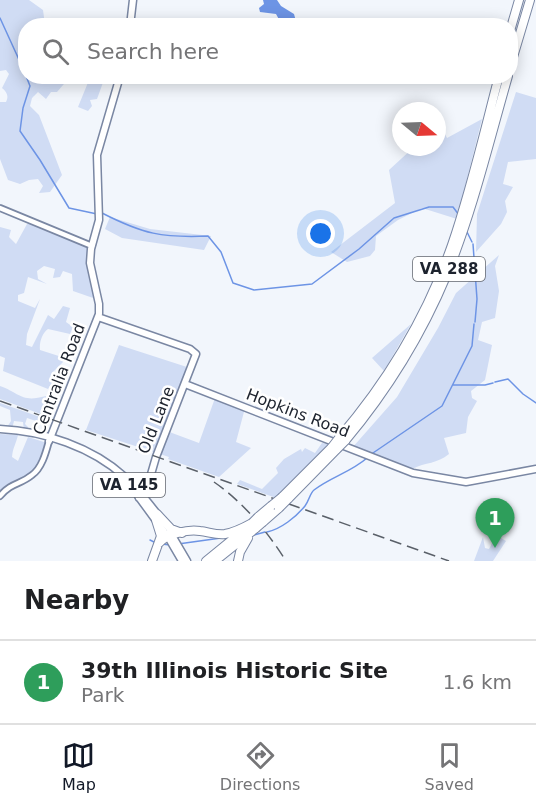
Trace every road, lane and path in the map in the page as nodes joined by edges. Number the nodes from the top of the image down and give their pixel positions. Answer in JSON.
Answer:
{"nodes":[{"id":1,"x":133,"y":0,"type":"edge"},
{"id":2,"x":519,"y":0,"type":"edge"},
{"id":3,"x":530,"y":0,"type":"edge"},
{"id":4,"x":131,"y":18,"type":"edge"},
{"id":5,"x":514,"y":18,"type":"edge"},
{"id":6,"x":518,"y":40,"type":"edge"},
{"id":7,"x":118,"y":84,"type":"edge"},
{"id":8,"x":497,"y":84,"type":"edge"},
{"id":9,"x":506,"y":84,"type":"edge"},
{"id":10,"x":0,"y":208,"type":"edge"},
{"id":11,"x":92,"y":246,"type":"junction"},
{"id":12,"x":98,"y":317,"type":"junction"},
{"id":13,"x":185,"y":384,"type":"junction"},
{"id":14,"x":0,"y":430,"type":"edge"},
{"id":15,"x":50,"y":439,"type":"junction"},
{"id":16,"x":342,"y":440,"type":"junction"},
{"id":17,"x":536,"y":469,"type":"edge"},
{"id":18,"x":0,"y":496,"type":"edge"},
{"id":19,"x":141,"y":496,"type":"junction"},
{"id":20,"x":157,"y":517,"type":"junction"},
{"id":21,"x":256,"y":524,"type":"junction"},
{"id":22,"x":183,"y":532,"type":"junction"},
{"id":23,"x":170,"y":536,"type":"junction"},
{"id":24,"x":159,"y":543,"type":"junction"},
{"id":25,"x":152,"y":561,"type":"edge"},
{"id":26,"x":182,"y":561,"type":"edge"},
{"id":27,"x":187,"y":561,"type":"edge"},
{"id":28,"x":206,"y":561,"type":"edge"},
{"id":29,"x":215,"y":561,"type":"edge"},
{"id":30,"x":238,"y":561,"type":"edge"}],
"edges":[{"from":1,"to":4,"type":"main road"},
{"from":2,"to":5,"type":"highway"},
{"from":3,"to":6,"type":"highway"},
{"from":7,"to":11,"type":"main road","name":"Centralia Road"},
{"from":8,"to":16,"type":"highway","number":"VA 288"},
{"from":9,"to":16,"type":"highway","number":"VA 288"},
{"from":10,"to":11,"type":"street"},
{"from":11,"to":12,"type":"main road","name":"Centralia Road"},
{"from":12,"to":13,"type":"main road"},
{"from":12,"to":15,"type":"main road","name":"Centralia Road"},
{"from":13,"to":17,"type":"main road","name":"Hopkins Road"},
{"from":13,"to":19,"type":"main road","name":"Old Lane"},
{"from":14,"to":15,"type":"main road"},
{"from":15,"to":18,"type":"street","name":"Centralia Road"},
{"from":15,"to":19,"type":"main road","number":"VA 145"},
{"from":16,"to":21,"type":"highway","number":"VA 288","bridge":true},
{"from":19,"to":20,"type":"main road","number":"VA 145"},
{"from":20,"to":22,"type":"highway"},
{"from":20,"to":23,"type":"main road","number":"VA 145"},
{"from":20,"to":24,"type":"highway"},
{"from":21,"to":22,"type":"highway"},
{"from":21,"to":28,"type":"highway","number":"VA 288"},
{"from":21,"to":29,"type":"highway","number":"VA 288"},
{"from":21,"to":30,"type":"highway"},
{"from":22,"to":23,"type":"highway"},
{"from":23,"to":24,"type":"highway"},
{"from":23,"to":26,"type":"main road","number":"VA 145"},
{"from":23,"to":27,"type":"main road","number":"VA 145"},
{"from":24,"to":25,"type":"highway"}]}
